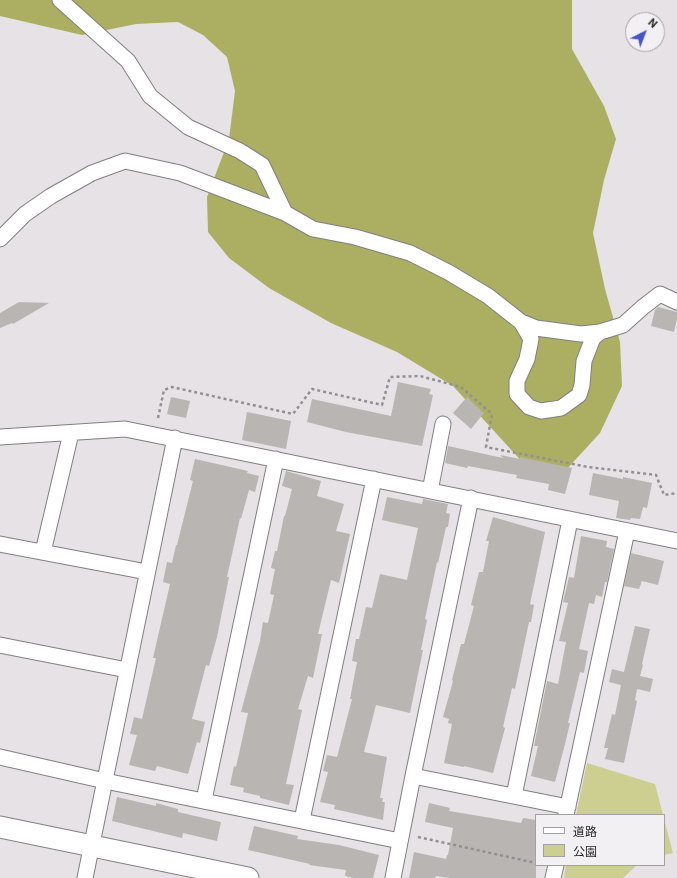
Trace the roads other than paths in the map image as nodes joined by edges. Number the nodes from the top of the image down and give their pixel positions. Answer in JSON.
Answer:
{"nodes":[{"id":1,"x":60,"y":0,"type":"edge"},
{"id":2,"x":285,"y":214,"type":"junction"},
{"id":3,"x":0,"y":239,"type":"edge"},
{"id":4,"x":677,"y":302,"type":"edge"},
{"id":5,"x":521,"y":322,"type":"junction"},
{"id":6,"x":600,"y":332,"type":"junction"},
{"id":7,"x":442,"y":424,"type":"dead end"},
{"id":8,"x":71,"y":432,"type":"junction"},
{"id":9,"x":0,"y":437,"type":"edge"},
{"id":10,"x":175,"y":438,"type":"junction"},
{"id":11,"x":276,"y":459,"type":"junction"},
{"id":12,"x":374,"y":479,"type":"junction"},
{"id":13,"x":430,"y":491,"type":"junction"},
{"id":14,"x":471,"y":498,"type":"junction"},
{"id":15,"x":570,"y":520,"type":"junction"},
{"id":16,"x":627,"y":531,"type":"junction"},
{"id":17,"x":677,"y":541,"type":"edge"},
{"id":18,"x":0,"y":544,"type":"edge"},
{"id":19,"x":43,"y":552,"type":"junction"},
{"id":20,"x":147,"y":572,"type":"junction"},
{"id":21,"x":0,"y":645,"type":"edge"},
{"id":22,"x":127,"y":670,"type":"junction"},
{"id":23,"x":0,"y":757,"type":"edge"},
{"id":24,"x":413,"y":776,"type":"junction"},
{"id":25,"x":105,"y":781,"type":"junction"},
{"id":26,"x":514,"y":796,"type":"junction"},
{"id":27,"x":204,"y":800,"type":"junction"},
{"id":28,"x":567,"y":811,"type":"edge"},
{"id":29,"x":302,"y":820,"type":"junction"},
{"id":30,"x":0,"y":827,"type":"edge"},
{"id":31,"x":401,"y":837,"type":"junction"},
{"id":32,"x":92,"y":846,"type":"junction"},
{"id":33,"x":556,"y":866,"type":"edge"},
{"id":34,"x":85,"y":878,"type":"edge"},
{"id":35,"x":248,"y":878,"type":"edge"},
{"id":36,"x":393,"y":878,"type":"edge"},
{"id":37,"x":553,"y":878,"type":"edge"}],
"edges":[{"from":1,"to":2,"type":"street"},
{"from":2,"to":3,"type":"street"},
{"from":2,"to":5,"type":"street"},
{"from":4,"to":6,"type":"street"},
{"from":5,"to":6,"type":"street"},
{"from":5,"to":6,"type":"street"},
{"from":7,"to":13,"type":"street"},
{"from":8,"to":9,"type":"street"},
{"from":8,"to":10,"type":"street"},
{"from":8,"to":19,"type":"street"},
{"from":10,"to":11,"type":"street"},
{"from":10,"to":20,"type":"street"},
{"from":11,"to":12,"type":"street"},
{"from":11,"to":27,"type":"street"},
{"from":12,"to":13,"type":"street"},
{"from":12,"to":29,"type":"street"},
{"from":13,"to":14,"type":"street"},
{"from":14,"to":15,"type":"street"},
{"from":14,"to":24,"type":"street"},
{"from":15,"to":16,"type":"street"},
{"from":15,"to":26,"type":"street"},
{"from":16,"to":17,"type":"street"},
{"from":16,"to":28,"type":"street"},
{"from":18,"to":19,"type":"street"},
{"from":19,"to":20,"type":"street"},
{"from":20,"to":22,"type":"street"},
{"from":21,"to":22,"type":"street"},
{"from":22,"to":25,"type":"street"},
{"from":23,"to":25,"type":"street"},
{"from":24,"to":26,"type":"street"},
{"from":24,"to":31,"type":"street"},
{"from":25,"to":27,"type":"street"},
{"from":25,"to":32,"type":"street"},
{"from":26,"to":28,"type":"street"},
{"from":27,"to":29,"type":"street"},
{"from":29,"to":31,"type":"street"},
{"from":30,"to":32,"type":"street"},
{"from":31,"to":36,"type":"street"},
{"from":32,"to":34,"type":"street"},
{"from":32,"to":35,"type":"street"},
{"from":33,"to":37,"type":"street"}]}
